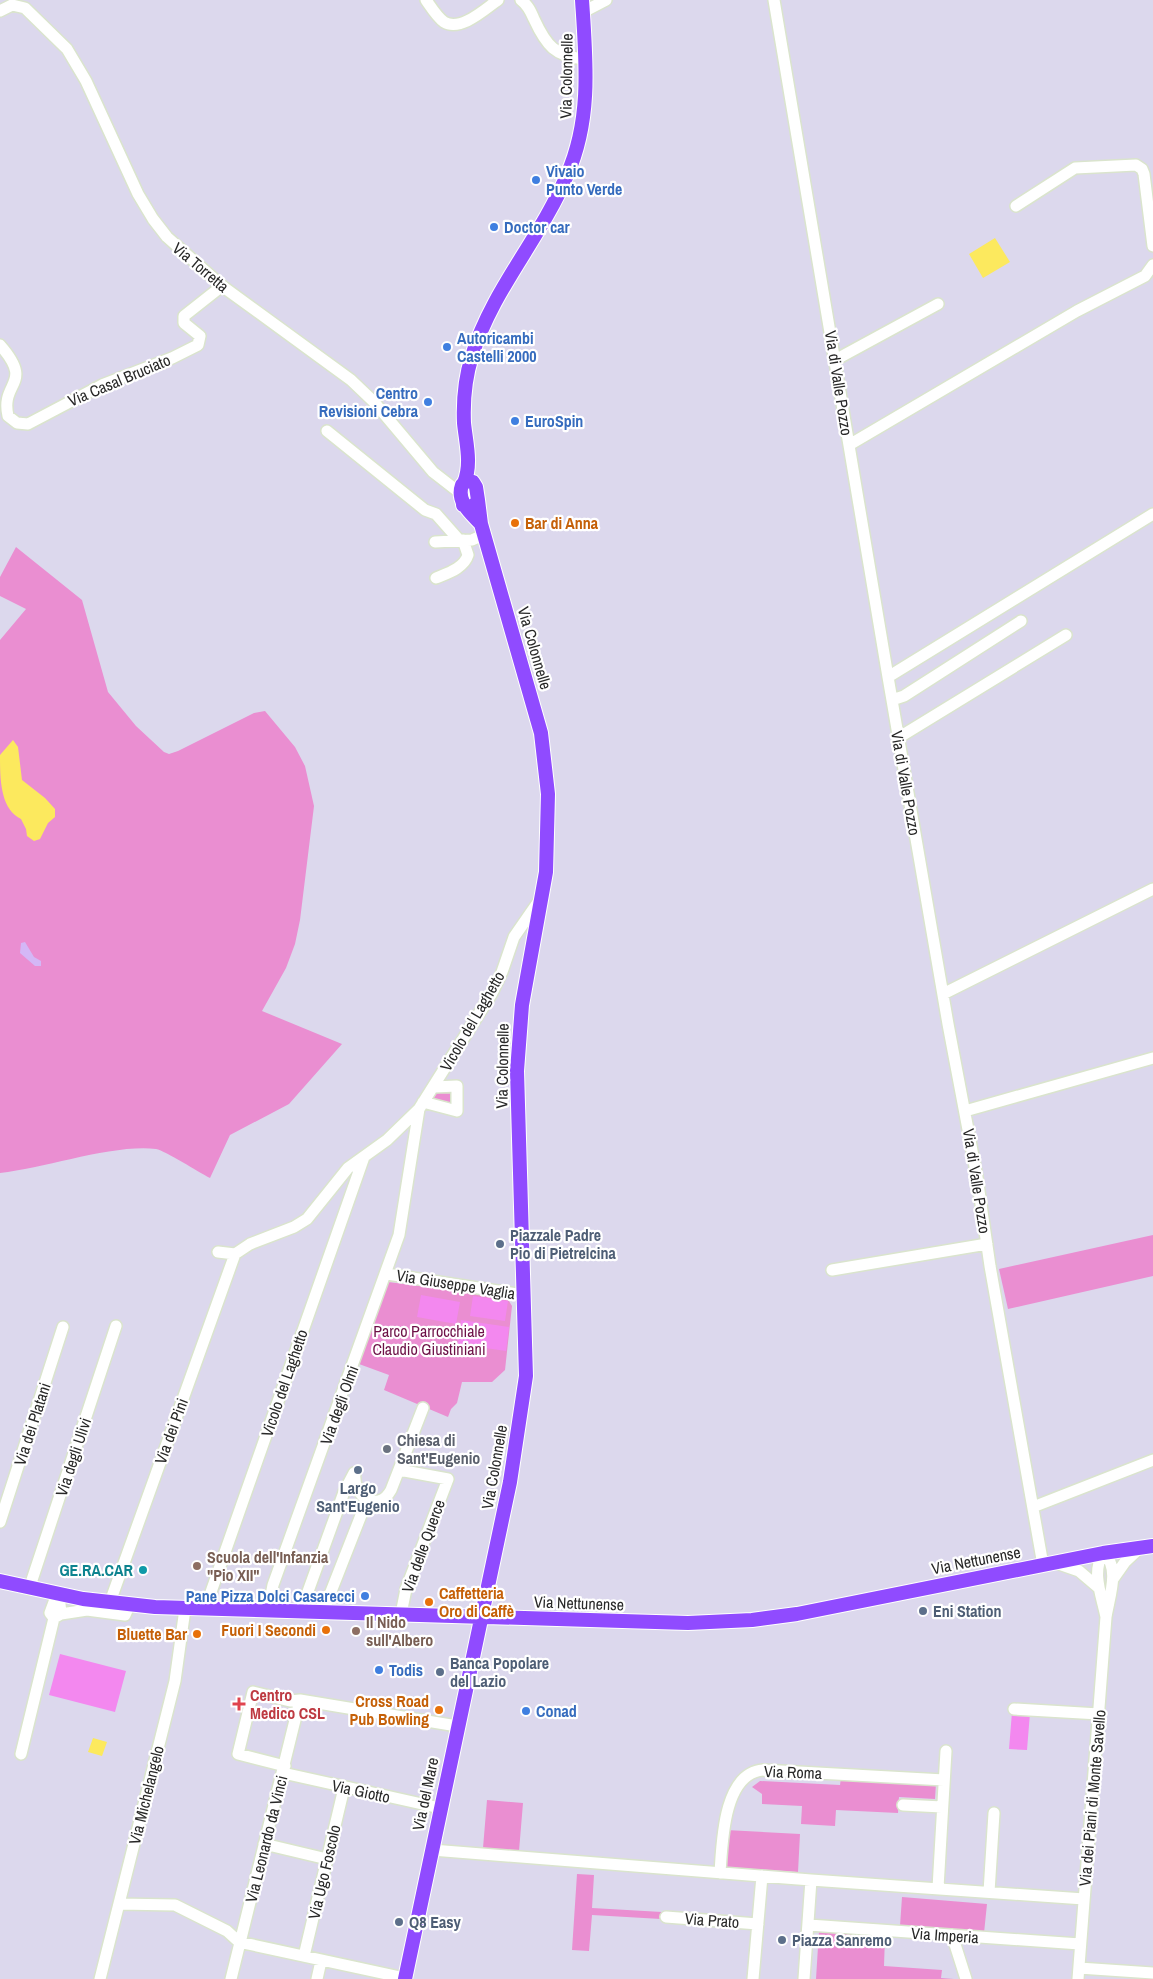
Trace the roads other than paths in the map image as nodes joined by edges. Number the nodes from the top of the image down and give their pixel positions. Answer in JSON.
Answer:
{"nodes":[{"id":1,"x":426,"y":0,"type":"edge"},
{"id":2,"x":498,"y":0,"type":"edge"},
{"id":3,"x":521,"y":0,"type":"edge"},
{"id":4,"x":606,"y":0,"type":"edge"},
{"id":5,"x":774,"y":0,"type":"edge"},
{"id":6,"x":582,"y":6,"type":"edge"},
{"id":7,"x":0,"y":11,"type":"edge"},
{"id":8,"x":585,"y":59,"type":"junction"},
{"id":9,"x":1016,"y":206,"type":"dead end"},
{"id":10,"x":1153,"y":246,"type":"edge"},
{"id":11,"x":1153,"y":265,"type":"edge"},
{"id":12,"x":222,"y":286,"type":"junction"},
{"id":13,"x":938,"y":304,"type":"dead end"},
{"id":14,"x":0,"y":345,"type":"edge"},
{"id":15,"x":835,"y":360,"type":"junction"},
{"id":16,"x":327,"y":432,"type":"dead end"},
{"id":17,"x":849,"y":445,"type":"junction"},
{"id":18,"x":466,"y":487,"type":"junction"},
{"id":19,"x":1153,"y":514,"type":"edge"},
{"id":20,"x":483,"y":529,"type":"junction"},
{"id":21,"x":461,"y":540,"type":"junction"},
{"id":22,"x":435,"y":542,"type":"dead end"},
{"id":23,"x":436,"y":578,"type":"dead end"},
{"id":24,"x":1021,"y":621,"type":"dead end"},
{"id":25,"x":1066,"y":635,"type":"dead end"},
{"id":26,"x":888,"y":677,"type":"junction"},
{"id":27,"x":892,"y":700,"type":"junction"},
{"id":28,"x":898,"y":738,"type":"junction"},
{"id":29,"x":1153,"y":889,"type":"edge"},
{"id":30,"x":543,"y":894,"type":"junction"},
{"id":31,"x":943,"y":994,"type":"junction"},
{"id":32,"x":1153,"y":1058,"type":"edge"},
{"id":33,"x":434,"y":1086,"type":"junction"},
{"id":34,"x":421,"y":1106,"type":"junction"},
{"id":35,"x":965,"y":1111,"type":"junction"},
{"id":36,"x":364,"y":1157,"type":"junction"},
{"id":37,"x":987,"y":1244,"type":"junction"},
{"id":38,"x":218,"y":1252,"type":"dead end"},
{"id":39,"x":236,"y":1255,"type":"junction"},
{"id":40,"x":832,"y":1270,"type":"dead end"},
{"id":41,"x":387,"y":1274,"type":"junction"},
{"id":42,"x":524,"y":1295,"type":"junction"},
{"id":43,"x":116,"y":1326,"type":"dead end"},
{"id":44,"x":63,"y":1327,"type":"dead end"},
{"id":45,"x":423,"y":1408,"type":"dead end"},
{"id":46,"x":1153,"y":1460,"type":"edge"},
{"id":47,"x":399,"y":1470,"type":"junction"},
{"id":48,"x":367,"y":1500,"type":"junction"},
{"id":49,"x":1033,"y":1507,"type":"junction"},
{"id":50,"x":0,"y":1522,"type":"edge"},
{"id":51,"x":1147,"y":1546,"type":"edge"},
{"id":52,"x":1103,"y":1553,"type":"junction"},
{"id":53,"x":1049,"y":1563,"type":"junction"},
{"id":54,"x":0,"y":1581,"type":"edge"},
{"id":55,"x":1111,"y":1583,"type":"junction"},
{"id":56,"x":1099,"y":1588,"type":"junction"},
{"id":57,"x":29,"y":1589,"type":"junction"},
{"id":58,"x":58,"y":1594,"type":"junction"},
{"id":59,"x":110,"y":1602,"type":"junction"},
{"id":60,"x":130,"y":1604,"type":"junction"},
{"id":61,"x":185,"y":1608,"type":"junction"},
{"id":62,"x":205,"y":1609,"type":"junction"},
{"id":63,"x":268,"y":1611,"type":"junction"},
{"id":64,"x":306,"y":1612,"type":"junction"},
{"id":65,"x":323,"y":1612,"type":"junction"},
{"id":66,"x":401,"y":1614,"type":"junction"},
{"id":67,"x":58,"y":1616,"type":"junction"},
{"id":68,"x":483,"y":1616,"type":"junction"},
{"id":69,"x":1106,"y":1617,"type":"junction"},
{"id":70,"x":300,"y":1700,"type":"junction"},
{"id":71,"x":1014,"y":1709,"type":"dead end"},
{"id":72,"x":1099,"y":1714,"type":"junction"},
{"id":73,"x":457,"y":1726,"type":"junction"},
{"id":74,"x":946,"y":1750,"type":"dead end"},
{"id":75,"x":21,"y":1754,"type":"dead end"},
{"id":76,"x":284,"y":1769,"type":"junction"},
{"id":77,"x":944,"y":1780,"type":"junction"},
{"id":78,"x":344,"y":1788,"type":"junction"},
{"id":79,"x":903,"y":1806,"type":"dead end"},
{"id":80,"x":440,"y":1808,"type":"junction"},
{"id":81,"x":942,"y":1808,"type":"junction"},
{"id":82,"x":994,"y":1813,"type":"dead end"},
{"id":83,"x":264,"y":1844,"type":"junction"},
{"id":84,"x":432,"y":1850,"type":"junction"},
{"id":85,"x":327,"y":1859,"type":"junction"},
{"id":86,"x":720,"y":1873,"type":"junction"},
{"id":87,"x":762,"y":1876,"type":"junction"},
{"id":88,"x":811,"y":1880,"type":"junction"},
{"id":89,"x":938,"y":1888,"type":"junction"},
{"id":90,"x":990,"y":1892,"type":"junction"},
{"id":91,"x":1084,"y":1899,"type":"junction"},
{"id":92,"x":119,"y":1904,"type":"junction"},
{"id":93,"x":666,"y":1917,"type":"dead end"},
{"id":94,"x":758,"y":1924,"type":"junction"},
{"id":95,"x":809,"y":1925,"type":"junction"},
{"id":96,"x":952,"y":1935,"type":"junction"},
{"id":97,"x":239,"y":1942,"type":"junction"},
{"id":98,"x":1080,"y":1944,"type":"junction"},
{"id":99,"x":304,"y":1956,"type":"junction"},
{"id":100,"x":321,"y":1961,"type":"junction"},
{"id":101,"x":1153,"y":1972,"type":"edge"},
{"id":102,"x":1079,"y":1973,"type":"edge"},
{"id":103,"x":405,"y":1978,"type":"edge"},
{"id":104,"x":100,"y":1979,"type":"edge"},
{"id":105,"x":231,"y":1979,"type":"edge"},
{"id":106,"x":317,"y":1979,"type":"edge"},
{"id":107,"x":753,"y":1979,"type":"edge"},
{"id":108,"x":804,"y":1979,"type":"edge"},
{"id":109,"x":966,"y":1979,"type":"edge"}],
"edges":[{"from":1,"to":2,"type":"street"},
{"from":3,"to":8,"type":"street"},
{"from":4,"to":6,"type":"street"},
{"from":5,"to":15,"type":"street","name":"Via di Valle Pozzo"},
{"from":6,"to":8,"type":"main road","name":"Via Colonnelle"},
{"from":7,"to":12,"type":"street","name":"Via Torretta"},
{"from":8,"to":18,"type":"main road","name":"Via Colonnelle"},
{"from":9,"to":10,"type":"street"},
{"from":11,"to":17,"type":"street"},
{"from":12,"to":14,"type":"street","name":"Via Casal Bruciato"},
{"from":12,"to":18,"type":"street","name":"Via Torretta"},
{"from":13,"to":15,"type":"street"},
{"from":15,"to":17,"type":"street","name":"Via di Valle Pozzo"},
{"from":16,"to":21,"type":"street"},
{"from":17,"to":26,"type":"street","name":"Via di Valle Pozzo"},
{"from":18,"to":20,"type":"main road","name":"Via Colonnelle"},
{"from":18,"to":20,"type":"main road","name":"Via Colonnelle"},
{"from":19,"to":26,"type":"street"},
{"from":20,"to":21,"type":"street"},
{"from":20,"to":30,"type":"main road","name":"Via Colonnelle"},
{"from":21,"to":22,"type":"street"},
{"from":21,"to":23,"type":"street"},
{"from":24,"to":27,"type":"street"},
{"from":25,"to":28,"type":"street"},
{"from":26,"to":27,"type":"street","name":"Via di Valle Pozzo"},
{"from":27,"to":28,"type":"street","name":"Via di Valle Pozzo"},
{"from":28,"to":31,"type":"street","name":"Via di Valle Pozzo"},
{"from":29,"to":31,"type":"street"},
{"from":30,"to":33,"type":"street","name":"Vicolo del Laghetto"},
{"from":30,"to":42,"type":"main road","name":"Via Colonnelle"},
{"from":31,"to":35,"type":"street","name":"Via di Valle Pozzo"},
{"from":32,"to":35,"type":"street"},
{"from":33,"to":34,"type":"street","name":"Vicolo del Laghetto"},
{"from":33,"to":34,"type":"street"},
{"from":34,"to":36,"type":"street","name":"Vicolo del Laghetto"},
{"from":34,"to":41,"type":"street","name":"Via degli Olmi"},
{"from":35,"to":37,"type":"street","name":"Via di Valle Pozzo"},
{"from":36,"to":39,"type":"street","name":"Vicolo del Laghetto"},
{"from":36,"to":62,"type":"street","name":"Vicolo del Laghetto"},
{"from":37,"to":40,"type":"street"},
{"from":37,"to":49,"type":"street","name":"Via di Valle Pozzo"},
{"from":38,"to":39,"type":"street"},
{"from":39,"to":59,"type":"street","name":"Via dei Pini"},
{"from":41,"to":42,"type":"street","name":"Via Giuseppe Vaglia"},
{"from":41,"to":63,"type":"street","name":"Via degli Olmi"},
{"from":42,"to":68,"type":"main road","name":"Via Colonnelle"},
{"from":43,"to":57,"type":"street","name":"Via degli Ulivi"},
{"from":44,"to":50,"type":"street","name":"Via dei Platani"},
{"from":45,"to":47,"type":"street"},
{"from":46,"to":49,"type":"street"},
{"from":47,"to":48,"type":"street"},
{"from":47,"to":66,"type":"street","name":"Via delle Querce"},
{"from":48,"to":64,"type":"street"},
{"from":48,"to":65,"type":"street"},
{"from":49,"to":53,"type":"street","name":"Via di Valle Pozzo"},
{"from":51,"to":52,"type":"main road","name":"Via Nettunense"},
{"from":51,"to":55,"type":"street"},
{"from":52,"to":53,"type":"main road","name":"Via Nettunense"},
{"from":52,"to":55,"type":"street"},
{"from":52,"to":56,"type":"street"},
{"from":53,"to":56,"type":"street"},
{"from":53,"to":68,"type":"main road","name":"Via Nettunense"},
{"from":54,"to":57,"type":"main road","name":"Via Nettunense"},
{"from":55,"to":69,"type":"street"},
{"from":56,"to":69,"type":"street"},
{"from":57,"to":58,"type":"main road","name":"Via Nettunense"},
{"from":58,"to":59,"type":"main road","name":"Via Nettunense"},
{"from":58,"to":67,"type":"street"},
{"from":59,"to":60,"type":"main road","name":"Via Nettunense"},
{"from":60,"to":61,"type":"main road","name":"Via Nettunense"},
{"from":60,"to":67,"type":"street"},
{"from":61,"to":62,"type":"main road","name":"Via Nettunense"},
{"from":61,"to":92,"type":"street","name":"Via Michelangelo"},
{"from":62,"to":63,"type":"main road","name":"Via Nettunense"},
{"from":63,"to":64,"type":"main road","name":"Via Nettunense"},
{"from":64,"to":65,"type":"main road","name":"Via Nettunense"},
{"from":65,"to":66,"type":"main road","name":"Via Nettunense"},
{"from":66,"to":68,"type":"main road","name":"Via Nettunense"},
{"from":67,"to":75,"type":"street"},
{"from":68,"to":73,"type":"main road","name":"Via del Mare"},
{"from":69,"to":72,"type":"street","name":"Via dei Piani di Monte Savello"},
{"from":70,"to":73,"type":"street"},
{"from":70,"to":76,"type":"street","name":"Via Leonardo da Vinci"},
{"from":70,"to":76,"type":"street","name":"Via Giotto"},
{"from":71,"to":72,"type":"street"},
{"from":72,"to":91,"type":"street","name":"Via dei Piani di Monte Savello"},
{"from":73,"to":80,"type":"main road","name":"Via del Mare"},
{"from":74,"to":77,"type":"street"},
{"from":76,"to":78,"type":"street","name":"Via Giotto"},
{"from":76,"to":83,"type":"street","name":"Via Leonardo da Vinci"},
{"from":77,"to":81,"type":"street"},
{"from":77,"to":86,"type":"street","name":"Via Roma"},
{"from":78,"to":80,"type":"street","name":"Via Giotto"},
{"from":78,"to":85,"type":"street","name":"Via Ugo Foscolo"},
{"from":79,"to":81,"type":"street"},
{"from":80,"to":84,"type":"main road","name":"Via del Mare"},
{"from":81,"to":89,"type":"street"},
{"from":82,"to":90,"type":"street"},
{"from":83,"to":85,"type":"street"},
{"from":83,"to":97,"type":"street","name":"Via Leonardo da Vinci"},
{"from":84,"to":86,"type":"street"},
{"from":84,"to":103,"type":"main road","name":"Via del Mare"},
{"from":85,"to":99,"type":"street","name":"Via Ugo Foscolo"},
{"from":86,"to":87,"type":"street"},
{"from":87,"to":88,"type":"street"},
{"from":87,"to":94,"type":"street"},
{"from":88,"to":89,"type":"street"},
{"from":88,"to":95,"type":"street"},
{"from":89,"to":90,"type":"street"},
{"from":90,"to":91,"type":"street"},
{"from":91,"to":98,"type":"street","name":"Via dei Piani di Monte Savello"},
{"from":92,"to":97,"type":"street"},
{"from":92,"to":104,"type":"street","name":"Via Michelangelo"},
{"from":93,"to":94,"type":"street","name":"Via Prato"},
{"from":94,"to":107,"type":"street"},
{"from":95,"to":96,"type":"street","name":"Via Imperia"},
{"from":95,"to":108,"type":"street"},
{"from":96,"to":98,"type":"street","name":"Via Imperia"},
{"from":96,"to":109,"type":"street"},
{"from":97,"to":99,"type":"street"},
{"from":97,"to":105,"type":"street","name":"Via Leonardo da Vinci"},
{"from":98,"to":102,"type":"street","name":"Via dei Piani di Monte Savello"},
{"from":99,"to":100,"type":"street"},
{"from":100,"to":103,"type":"street"},
{"from":100,"to":106,"type":"street"},
{"from":101,"to":102,"type":"street"}]}
